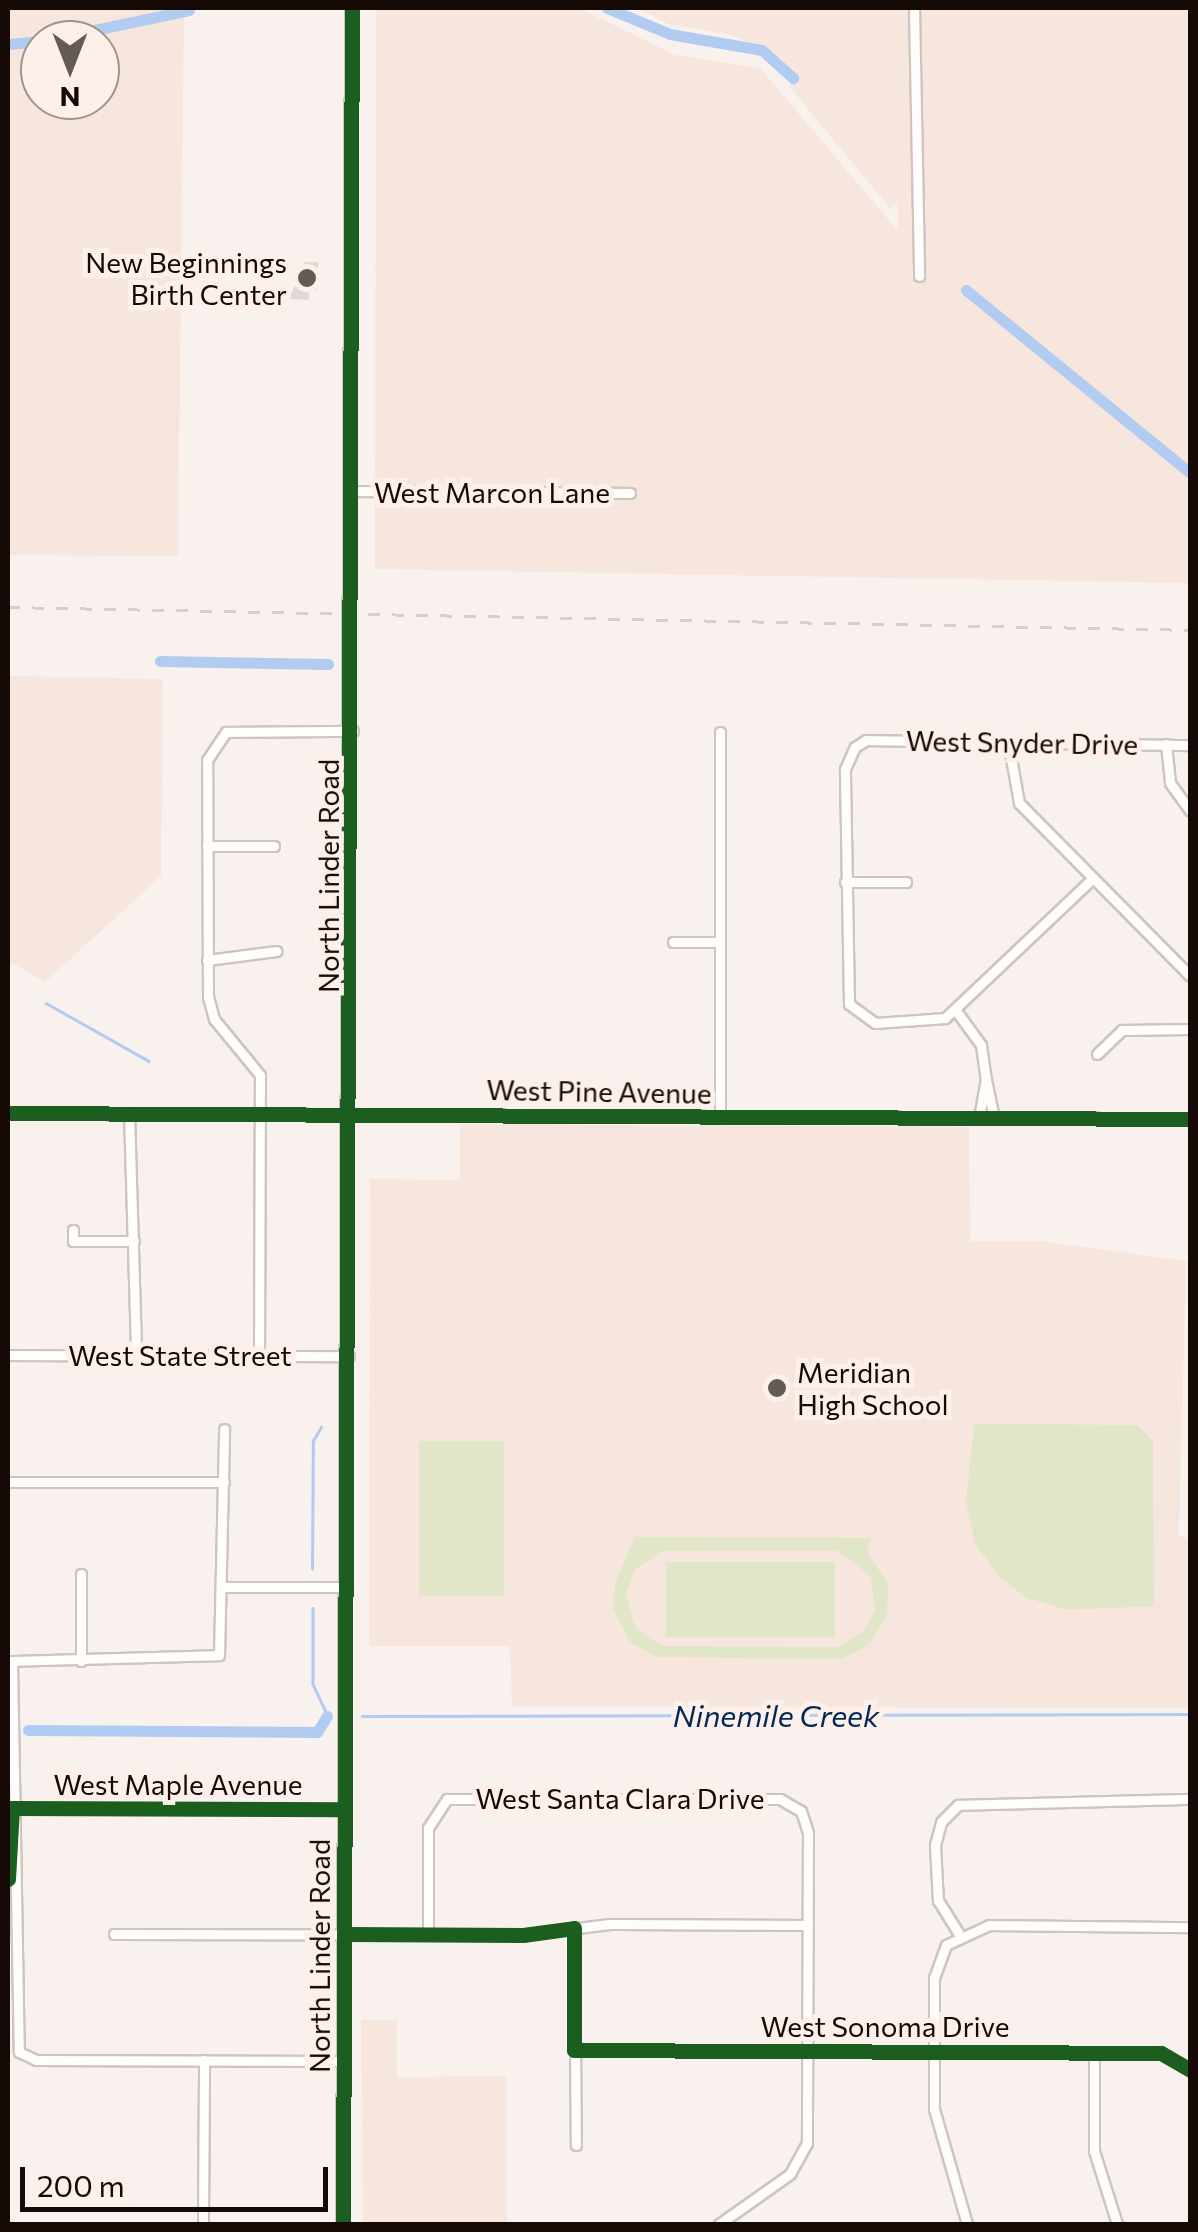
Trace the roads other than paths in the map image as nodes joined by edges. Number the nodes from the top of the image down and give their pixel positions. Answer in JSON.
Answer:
{"nodes":[{"id":1,"x":352,"y":8,"type":"edge"},
{"id":2,"x":914,"y":8,"type":"edge"},
{"id":3,"x":920,"y":276,"type":"dead end"},
{"id":4,"x":355,"y":491,"type":"junction"},
{"id":5,"x":630,"y":492,"type":"dead end"},
{"id":6,"x":354,"y":731,"type":"junction"},
{"id":7,"x":720,"y":732,"type":"dead end"},
{"id":8,"x":1008,"y":741,"type":"junction"},
{"id":9,"x":1166,"y":744,"type":"junction"},
{"id":10,"x":1190,"y":745,"type":"edge"},
{"id":11,"x":1190,"y":811,"type":"edge"},
{"id":12,"x":208,"y":846,"type":"junction"},
{"id":13,"x":274,"y":846,"type":"dead end"},
{"id":14,"x":1093,"y":878,"type":"junction"},
{"id":15,"x":845,"y":882,"type":"junction"},
{"id":16,"x":906,"y":882,"type":"dead end"},
{"id":17,"x":673,"y":942,"type":"dead end"},
{"id":18,"x":720,"y":942,"type":"junction"},
{"id":19,"x":276,"y":952,"type":"dead end"},
{"id":20,"x":208,"y":960,"type":"junction"},
{"id":21,"x":1190,"y":976,"type":"edge"},
{"id":22,"x":957,"y":1012,"type":"junction"},
{"id":23,"x":1190,"y":1030,"type":"edge"},
{"id":24,"x":1097,"y":1054,"type":"dead end"},
{"id":25,"x":266,"y":1056,"type":"dead end"},
{"id":26,"x":256,"y":1062,"type":"junction"},
{"id":27,"x":986,"y":1080,"type":"junction"},
{"id":28,"x":8,"y":1113,"type":"edge"},
{"id":29,"x":130,"y":1114,"type":"junction"},
{"id":30,"x":260,"y":1114,"type":"junction"},
{"id":31,"x":353,"y":1114,"type":"junction"},
{"id":32,"x":720,"y":1118,"type":"junction"},
{"id":33,"x":979,"y":1118,"type":"junction"},
{"id":34,"x":994,"y":1118,"type":"junction"},
{"id":35,"x":1190,"y":1119,"type":"edge"},
{"id":36,"x":73,"y":1230,"type":"dead end"},
{"id":37,"x":134,"y":1242,"type":"junction"},
{"id":38,"x":8,"y":1355,"type":"edge"},
{"id":39,"x":136,"y":1355,"type":"junction"},
{"id":40,"x":259,"y":1356,"type":"junction"},
{"id":41,"x":352,"y":1356,"type":"junction"},
{"id":42,"x":224,"y":1429,"type":"dead end"},
{"id":43,"x":8,"y":1482,"type":"edge"},
{"id":44,"x":224,"y":1482,"type":"junction"},
{"id":45,"x":81,"y":1574,"type":"dead end"},
{"id":46,"x":223,"y":1587,"type":"junction"},
{"id":47,"x":347,"y":1587,"type":"junction"},
{"id":48,"x":10,"y":1661,"type":"edge"},
{"id":49,"x":81,"y":1661,"type":"junction"},
{"id":50,"x":1190,"y":1799,"type":"edge"},
{"id":51,"x":12,"y":1808,"type":"junction"},
{"id":52,"x":344,"y":1810,"type":"junction"},
{"id":53,"x":10,"y":1879,"type":"edge"},
{"id":54,"x":808,"y":1924,"type":"junction"},
{"id":55,"x":1190,"y":1926,"type":"edge"},
{"id":56,"x":574,"y":1928,"type":"junction"},
{"id":57,"x":114,"y":1934,"type":"dead end"},
{"id":58,"x":344,"y":1934,"type":"junction"},
{"id":59,"x":959,"y":1934,"type":"junction"},
{"id":60,"x":428,"y":1935,"type":"junction"},
{"id":61,"x":574,"y":2050,"type":"junction"},
{"id":62,"x":808,"y":2051,"type":"junction"},
{"id":63,"x":934,"y":2052,"type":"junction"},
{"id":64,"x":1094,"y":2052,"type":"junction"},
{"id":65,"x":204,"y":2060,"type":"junction"},
{"id":66,"x":344,"y":2061,"type":"junction"},
{"id":67,"x":1190,"y":2070,"type":"edge"},
{"id":68,"x":576,"y":2146,"type":"dead end"},
{"id":69,"x":204,"y":2219,"type":"dead end"},
{"id":70,"x":343,"y":2224,"type":"edge"},
{"id":71,"x":719,"y":2224,"type":"edge"},
{"id":72,"x":967,"y":2224,"type":"edge"},
{"id":73,"x":1117,"y":2224,"type":"edge"}],
"edges":[{"from":1,"to":4,"type":"main road","name":"North Linder Road"},
{"from":2,"to":3,"type":"street"},
{"from":4,"to":5,"type":"street","name":"West Marcon Lane"},
{"from":4,"to":6,"type":"main road","name":"North Linder Road"},
{"from":6,"to":12,"type":"street"},
{"from":6,"to":31,"type":"main road","name":"North Linder Road"},
{"from":7,"to":18,"type":"street"},
{"from":8,"to":9,"type":"street","name":"West Snyder Drive"},
{"from":8,"to":14,"type":"street"},
{"from":8,"to":15,"type":"street","name":"West Snyder Drive"},
{"from":9,"to":10,"type":"street","name":"West Snyder Drive"},
{"from":9,"to":11,"type":"street"},
{"from":12,"to":13,"type":"street"},
{"from":12,"to":20,"type":"street"},
{"from":14,"to":21,"type":"street"},
{"from":14,"to":22,"type":"street"},
{"from":15,"to":16,"type":"street"},
{"from":15,"to":22,"type":"street"},
{"from":17,"to":18,"type":"street"},
{"from":18,"to":32,"type":"street"},
{"from":19,"to":20,"type":"street"},
{"from":20,"to":26,"type":"street"},
{"from":22,"to":27,"type":"street"},
{"from":23,"to":24,"type":"street"},
{"from":25,"to":26,"type":"street"},
{"from":26,"to":30,"type":"street"},
{"from":27,"to":33,"type":"street"},
{"from":27,"to":34,"type":"street"},
{"from":28,"to":29,"type":"street","name":"West Pine Avenue"},
{"from":29,"to":30,"type":"street","name":"West Pine Avenue"},
{"from":29,"to":37,"type":"street"},
{"from":30,"to":31,"type":"street","name":"West Pine Avenue"},
{"from":30,"to":40,"type":"street"},
{"from":31,"to":32,"type":"street","name":"West Pine Avenue"},
{"from":31,"to":41,"type":"main road","name":"North Linder Road"},
{"from":32,"to":33,"type":"street","name":"West Pine Avenue"},
{"from":33,"to":34,"type":"street","name":"West Pine Avenue"},
{"from":34,"to":35,"type":"street","name":"West Pine Avenue"},
{"from":36,"to":37,"type":"street"},
{"from":37,"to":39,"type":"street"},
{"from":38,"to":39,"type":"street","name":"West State Street"},
{"from":39,"to":40,"type":"street","name":"West State Street"},
{"from":40,"to":41,"type":"street","name":"West State Street"},
{"from":41,"to":47,"type":"main road","name":"North Linder Road"},
{"from":42,"to":44,"type":"street"},
{"from":43,"to":44,"type":"street"},
{"from":44,"to":46,"type":"street"},
{"from":45,"to":49,"type":"street"},
{"from":46,"to":47,"type":"street"},
{"from":46,"to":49,"type":"street"},
{"from":47,"to":52,"type":"main road","name":"North Linder Road"},
{"from":48,"to":49,"type":"street"},
{"from":48,"to":51,"type":"street"},
{"from":50,"to":59,"type":"street"},
{"from":51,"to":52,"type":"street","name":"West Maple Avenue"},
{"from":51,"to":53,"type":"street"},
{"from":52,"to":58,"type":"main road","name":"North Linder Road"},
{"from":53,"to":65,"type":"street"},
{"from":54,"to":56,"type":"street"},
{"from":54,"to":60,"type":"street","name":"West Santa Clara Drive"},
{"from":54,"to":62,"type":"street"},
{"from":55,"to":59,"type":"street"},
{"from":56,"to":60,"type":"street"},
{"from":56,"to":61,"type":"street"},
{"from":57,"to":58,"type":"street"},
{"from":58,"to":60,"type":"street"},
{"from":58,"to":66,"type":"main road","name":"North Linder Road"},
{"from":59,"to":63,"type":"street"},
{"from":61,"to":62,"type":"street","name":"West Sonoma Drive"},
{"from":61,"to":68,"type":"street"},
{"from":62,"to":63,"type":"street","name":"West Sonoma Drive"},
{"from":62,"to":71,"type":"street"},
{"from":63,"to":64,"type":"street","name":"West Sonoma Drive"},
{"from":63,"to":72,"type":"street"},
{"from":64,"to":67,"type":"street","name":"West Sonoma Drive"},
{"from":64,"to":73,"type":"street"},
{"from":65,"to":66,"type":"street"},
{"from":65,"to":69,"type":"street"},
{"from":66,"to":70,"type":"main road","name":"North Linder Road"}]}
